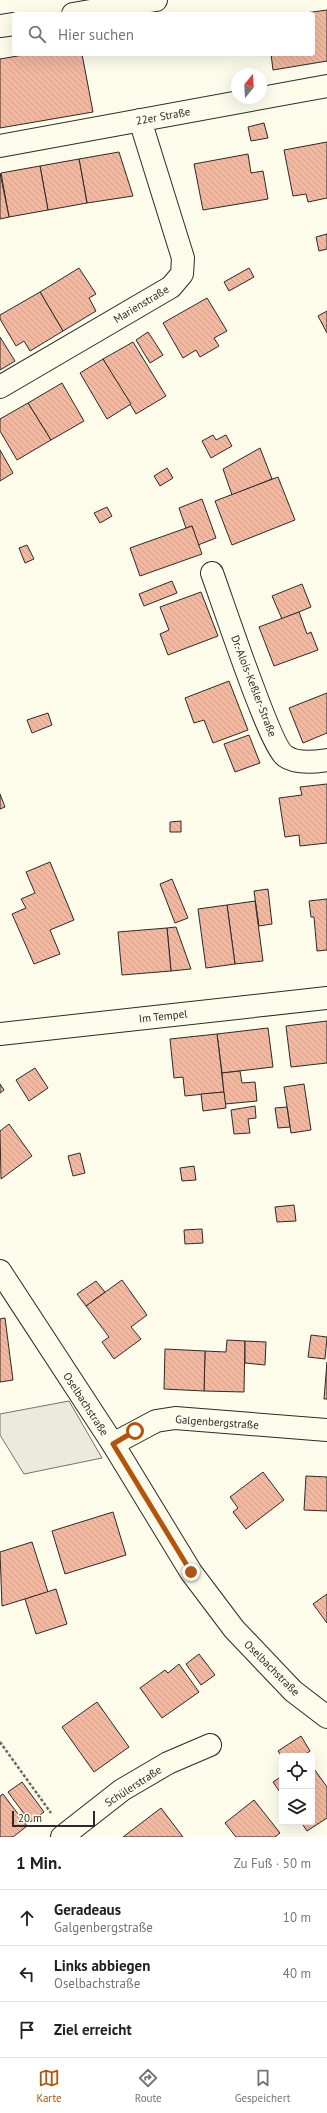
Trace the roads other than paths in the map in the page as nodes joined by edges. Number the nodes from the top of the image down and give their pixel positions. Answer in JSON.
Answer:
{"nodes":[{"id":1,"x":156,"y":0,"type":"edge"},
{"id":2,"x":85,"y":12,"type":"edge"},
{"id":3,"x":12,"y":24,"type":"edge"},
{"id":4,"x":0,"y":26,"type":"edge"},
{"id":5,"x":327,"y":86,"type":"edge"},
{"id":6,"x":140,"y":120,"type":"junction"},
{"id":7,"x":0,"y":146,"type":"edge"},
{"id":8,"x":0,"y":387,"type":"edge"},
{"id":9,"x":212,"y":573,"type":"dead end"},
{"id":10,"x":327,"y":760,"type":"edge"},
{"id":11,"x":327,"y":998,"type":"edge"},
{"id":12,"x":0,"y":1034,"type":"edge"},
{"id":13,"x":2,"y":1277,"type":"edge"},
{"id":14,"x":327,"y":1430,"type":"edge"},
{"id":15,"x":113,"y":1444,"type":"junction"},
{"id":16,"x":327,"y":1717,"type":"edge"},
{"id":17,"x":210,"y":1745,"type":"dead end"},
{"id":18,"x":64,"y":1836,"type":"edge"}],
"edges":[{"from":1,"to":2,"type":"street"},
{"from":3,"to":4,"type":"street"},
{"from":5,"to":6,"type":"street","name":"22er Straße"},
{"from":6,"to":7,"type":"street","name":"22er Straße"},
{"from":6,"to":8,"type":"street","name":"Marienstraße"},
{"from":9,"to":10,"type":"street","name":"Dr.-Alois-Keßler-Straße"},
{"from":11,"to":12,"type":"street","name":"Im Tempel"},
{"from":13,"to":15,"type":"street","name":"Oselbachstraße"},
{"from":14,"to":15,"type":"street","name":"Galgenbergstraße"},
{"from":15,"to":16,"type":"street","name":"Oselbachstraße"},
{"from":17,"to":18,"type":"street","name":"Schülerstraße"}]}
